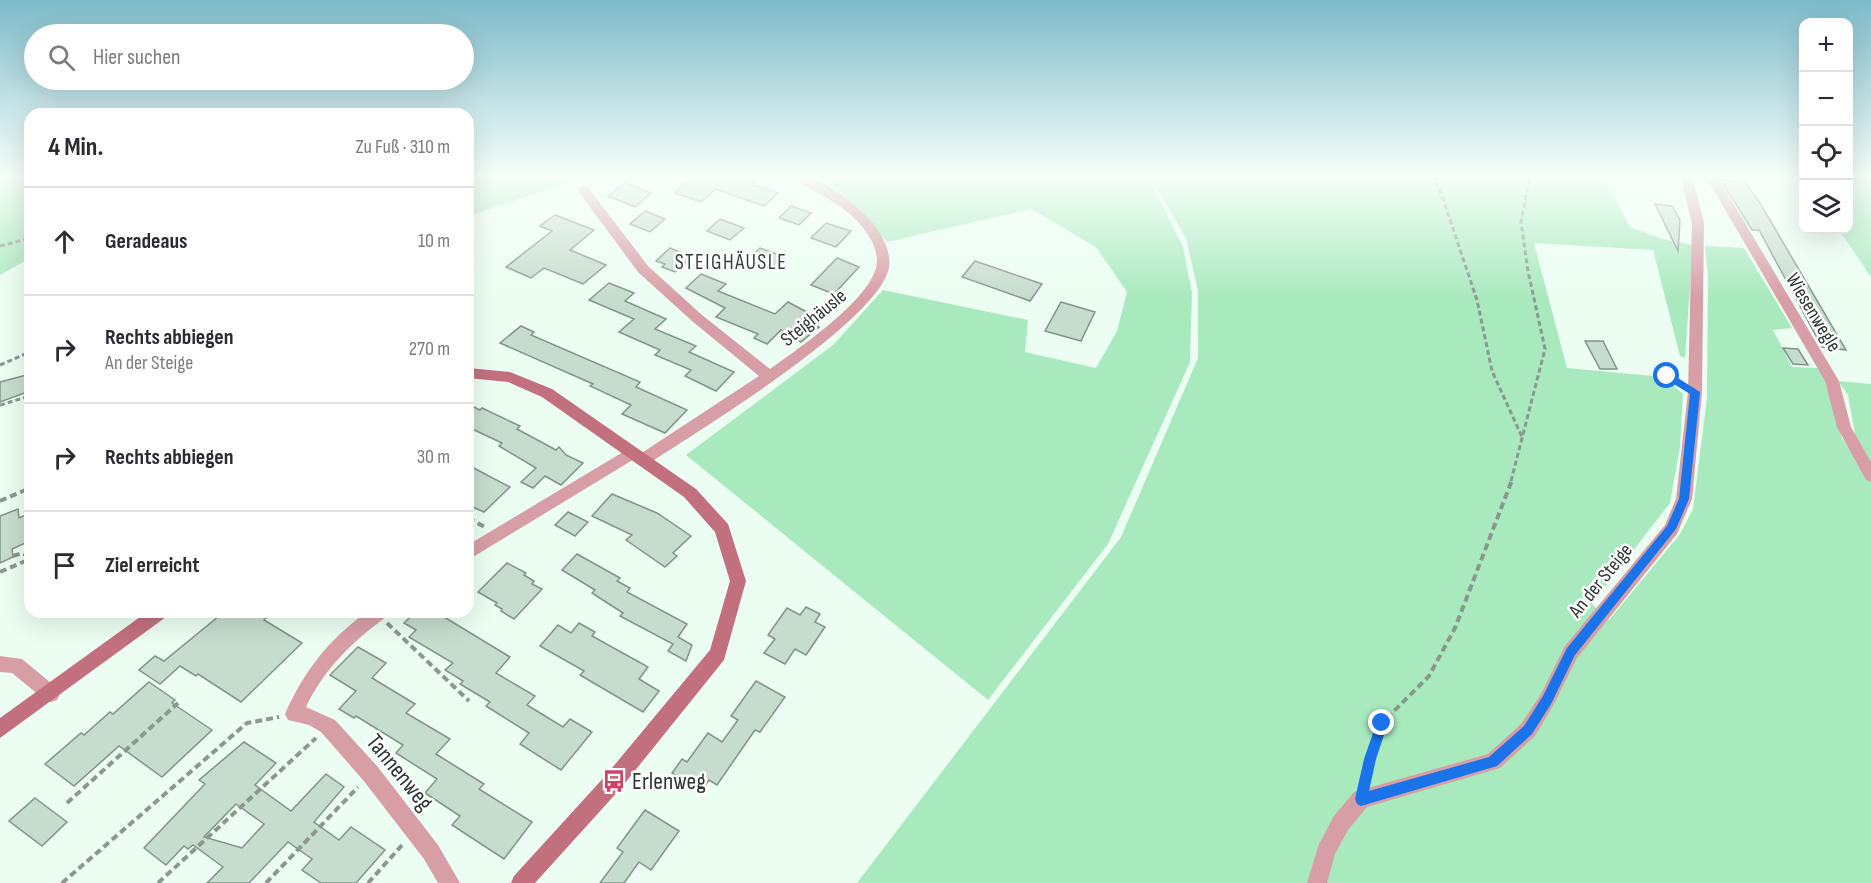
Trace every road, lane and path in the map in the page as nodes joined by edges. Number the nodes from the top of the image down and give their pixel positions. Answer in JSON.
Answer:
{"nodes":[{"id":1,"x":604,"y":216,"type":"edge"},
{"id":2,"x":860,"y":216,"type":"edge"},
{"id":3,"x":1449,"y":216,"type":"edge"},
{"id":4,"x":1522,"y":216,"type":"edge"},
{"id":5,"x":1696,"y":216,"type":"edge"},
{"id":6,"x":1735,"y":216,"type":"edge"},
{"id":7,"x":24,"y":240,"type":"edge"},
{"id":8,"x":0,"y":246,"type":"edge"},
{"id":9,"x":24,"y":355,"type":"edge"},
{"id":10,"x":1661,"y":364,"type":"dead end"},
{"id":11,"x":0,"y":365,"type":"edge"},
{"id":12,"x":474,"y":374,"type":"edge"},
{"id":13,"x":769,"y":376,"type":"junction"},
{"id":14,"x":1695,"y":392,"type":"junction"},
{"id":15,"x":24,"y":398,"type":"edge"},
{"id":16,"x":0,"y":405,"type":"edge"},
{"id":17,"x":1523,"y":438,"type":"junction"},
{"id":18,"x":638,"y":457,"type":"junction"},
{"id":19,"x":1871,"y":476,"type":"edge"},
{"id":20,"x":24,"y":491,"type":"edge"},
{"id":21,"x":0,"y":501,"type":"edge"},
{"id":22,"x":474,"y":550,"type":"edge"},
{"id":23,"x":24,"y":554,"type":"edge"},
{"id":24,"x":13,"y":556,"type":"dead end"},
{"id":25,"x":24,"y":561,"type":"edge"},
{"id":26,"x":0,"y":572,"type":"edge"},
{"id":27,"x":152,"y":618,"type":"edge"},
{"id":28,"x":372,"y":618,"type":"edge"},
{"id":29,"x":383,"y":618,"type":"edge"},
{"id":30,"x":0,"y":664,"type":"edge"},
{"id":31,"x":51,"y":694,"type":"junction"},
{"id":32,"x":469,"y":701,"type":"dead end"},
{"id":33,"x":178,"y":703,"type":"dead end"},
{"id":34,"x":294,"y":714,"type":"junction"},
{"id":35,"x":328,"y":726,"type":"junction"},
{"id":36,"x":0,"y":729,"type":"edge"},
{"id":37,"x":370,"y":773,"type":"junction"},
{"id":38,"x":1361,"y":799,"type":"junction"},
{"id":39,"x":67,"y":803,"type":"dead end"},
{"id":40,"x":414,"y":830,"type":"junction"},
{"id":41,"x":62,"y":883,"type":"edge"},
{"id":42,"x":158,"y":883,"type":"edge"},
{"id":43,"x":266,"y":883,"type":"edge"},
{"id":44,"x":368,"y":883,"type":"edge"},
{"id":45,"x":450,"y":883,"type":"edge"},
{"id":46,"x":521,"y":883,"type":"edge"},
{"id":47,"x":1317,"y":883,"type":"edge"}],
"edges":[{"from":1,"to":13,"type":"street"},
{"from":2,"to":13,"type":"street","name":"Steighäusle"},
{"from":3,"to":17,"type":"path"},
{"from":4,"to":17,"type":"path"},
{"from":5,"to":14,"type":"street","name":"An der Steige"},
{"from":6,"to":19,"type":"street","name":"Wiesenwegle"},
{"from":7,"to":8,"type":"path"},
{"from":9,"to":11,"type":"path"},
{"from":10,"to":14,"type":"path"},
{"from":12,"to":18,"type":"street"},
{"from":13,"to":18,"type":"street","name":"Steighäusle"},
{"from":14,"to":38,"type":"street","name":"An der Steige"},
{"from":15,"to":16,"type":"path"},
{"from":17,"to":38,"type":"path"},
{"from":18,"to":22,"type":"street","name":"Steighäusle"},
{"from":18,"to":46,"type":"street"},
{"from":20,"to":21,"type":"path"},
{"from":23,"to":24,"type":"path"},
{"from":25,"to":26,"type":"path"},
{"from":27,"to":31,"type":"street"},
{"from":28,"to":34,"type":"street"},
{"from":29,"to":32,"type":"path"},
{"from":30,"to":31,"type":"street"},
{"from":31,"to":36,"type":"street"},
{"from":33,"to":39,"type":"path"},
{"from":34,"to":35,"type":"street","name":"Tannenweg"},
{"from":34,"to":41,"type":"path"},
{"from":35,"to":37,"type":"street","name":"Tannenweg"},
{"from":35,"to":42,"type":"path"},
{"from":37,"to":40,"type":"street","name":"Tannenweg"},
{"from":37,"to":43,"type":"path"},
{"from":38,"to":47,"type":"street"},
{"from":40,"to":44,"type":"path"},
{"from":40,"to":45,"type":"street","name":"Tannenweg"}]}
